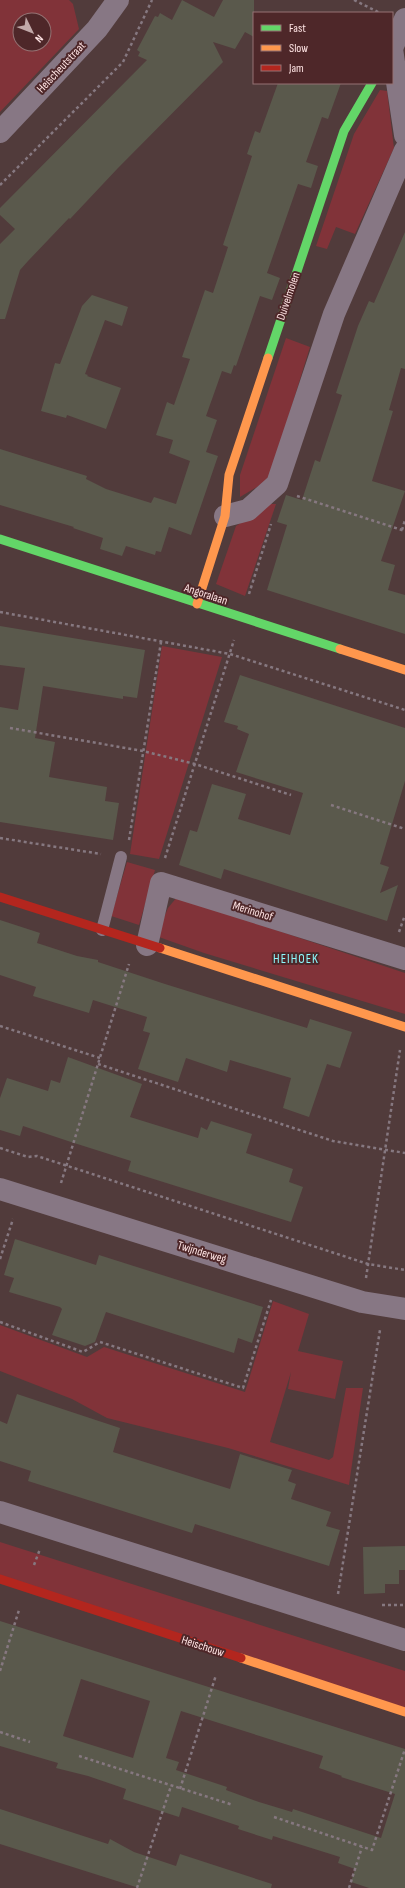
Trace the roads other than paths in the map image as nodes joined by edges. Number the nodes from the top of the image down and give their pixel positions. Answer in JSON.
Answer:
{"nodes":[{"id":1,"x":118,"y":0,"type":"edge"},
{"id":2,"x":405,"y":19,"type":"edge"},
{"id":3,"x":393,"y":47,"type":"edge"},
{"id":4,"x":393,"y":56,"type":"edge"},
{"id":5,"x":371,"y":84,"type":"edge"},
{"id":6,"x":0,"y":132,"type":"edge"},
{"id":7,"x":405,"y":135,"type":"edge"},
{"id":8,"x":405,"y":150,"type":"edge"},
{"id":9,"x":225,"y":516,"type":"junction"},
{"id":10,"x":0,"y":539,"type":"edge"},
{"id":11,"x":197,"y":604,"type":"junction"},
{"id":12,"x":405,"y":670,"type":"edge"},
{"id":13,"x":121,"y":857,"type":"road end"},
{"id":14,"x":0,"y":898,"type":"edge"},
{"id":15,"x":102,"y":930,"type":"junction"},
{"id":16,"x":142,"y":943,"type":"junction"},
{"id":17,"x":405,"y":959,"type":"edge"},
{"id":18,"x":404,"y":1027,"type":"edge"},
{"id":19,"x":0,"y":1189,"type":"edge"},
{"id":20,"x":405,"y":1309,"type":"edge"},
{"id":21,"x":0,"y":1512,"type":"edge"},
{"id":22,"x":0,"y":1579,"type":"edge"},
{"id":23,"x":405,"y":1640,"type":"edge"},
{"id":24,"x":405,"y":1712,"type":"edge"}],
"edges":[{"from":1,"to":6,"type":"street","name":"Heischeutstraat"},
{"from":2,"to":3,"type":"street"},
{"from":4,"to":7,"type":"street"},
{"from":5,"to":9,"type":"street","name":"Duivelmolen"},
{"from":8,"to":9,"type":"street"},
{"from":9,"to":11,"type":"street","name":"Duivelmolen"},
{"from":10,"to":11,"type":"street","name":"Angoralaan"},
{"from":11,"to":12,"type":"street","name":"Angoralaan"},
{"from":13,"to":15,"type":"lane"},
{"from":14,"to":15,"type":"street"},
{"from":15,"to":16,"type":"street"},
{"from":16,"to":17,"type":"street","name":"Merinohof"},
{"from":16,"to":18,"type":"street"},
{"from":19,"to":20,"type":"street","name":"Twijnderweg"},
{"from":21,"to":23,"type":"street"},
{"from":22,"to":24,"type":"street","name":"Heischouw"}]}
